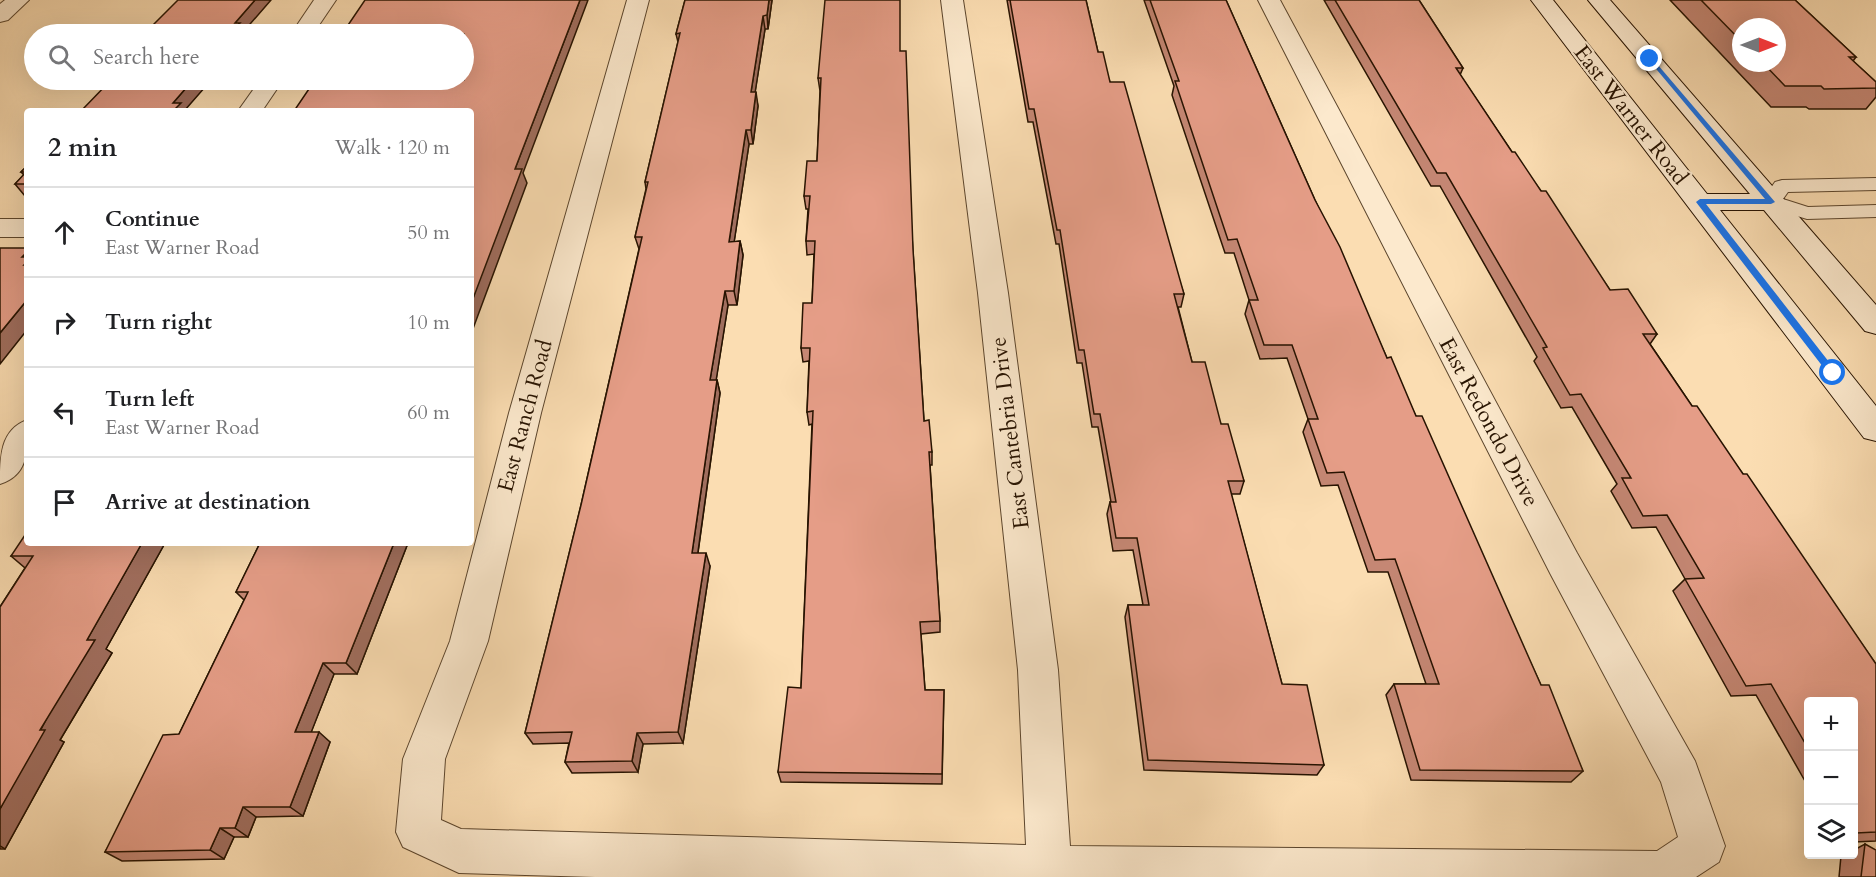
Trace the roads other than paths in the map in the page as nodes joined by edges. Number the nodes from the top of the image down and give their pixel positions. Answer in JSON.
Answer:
{"nodes":[{"id":1,"x":18,"y":0,"type":"edge"},
{"id":2,"x":325,"y":0,"type":"edge"},
{"id":3,"x":638,"y":0,"type":"edge"},
{"id":4,"x":952,"y":0,"type":"edge"},
{"id":5,"x":1269,"y":0,"type":"edge"},
{"id":6,"x":1542,"y":0,"type":"edge"},
{"id":7,"x":1599,"y":0,"type":"edge"},
{"id":8,"x":0,"y":15,"type":"edge"},
{"id":9,"x":309,"y":24,"type":"edge"},
{"id":10,"x":264,"y":90,"type":"edge"},
{"id":11,"x":252,"y":108,"type":"edge"},
{"id":12,"x":1876,"y":184,"type":"edge"},
{"id":13,"x":1700,"y":202,"type":"junction"},
{"id":14,"x":1771,"y":202,"type":"junction"},
{"id":15,"x":1876,"y":211,"type":"edge"},
{"id":16,"x":0,"y":228,"type":"edge"},
{"id":17,"x":24,"y":228,"type":"edge"},
{"id":18,"x":1876,"y":324,"type":"edge"},
{"id":19,"x":1876,"y":429,"type":"edge"},
{"id":20,"x":24,"y":437,"type":"edge"},
{"id":21,"x":0,"y":471,"type":"edge"},
{"id":22,"x":1049,"y":868,"type":"junction"}],
"edges":[{"from":1,"to":8,"type":"street"},
{"from":2,"to":9,"type":"street"},
{"from":3,"to":22,"type":"street","name":"East Ranch Road"},
{"from":4,"to":22,"type":"street","name":"East Cantebria Drive"},
{"from":5,"to":22,"type":"street","name":"East Redondo Drive"},
{"from":6,"to":13,"type":"street","name":"East Warner Road"},
{"from":7,"to":14,"type":"street","name":"East Warner Road"},
{"from":10,"to":11,"type":"street"},
{"from":12,"to":14,"type":"lane"},
{"from":13,"to":14,"type":"street"},
{"from":13,"to":19,"type":"street","name":"East Warner Road"},
{"from":14,"to":15,"type":"lane"},
{"from":14,"to":18,"type":"street","name":"East Warner Road"},
{"from":16,"to":17,"type":"street"},
{"from":20,"to":21,"type":"street"}]}
